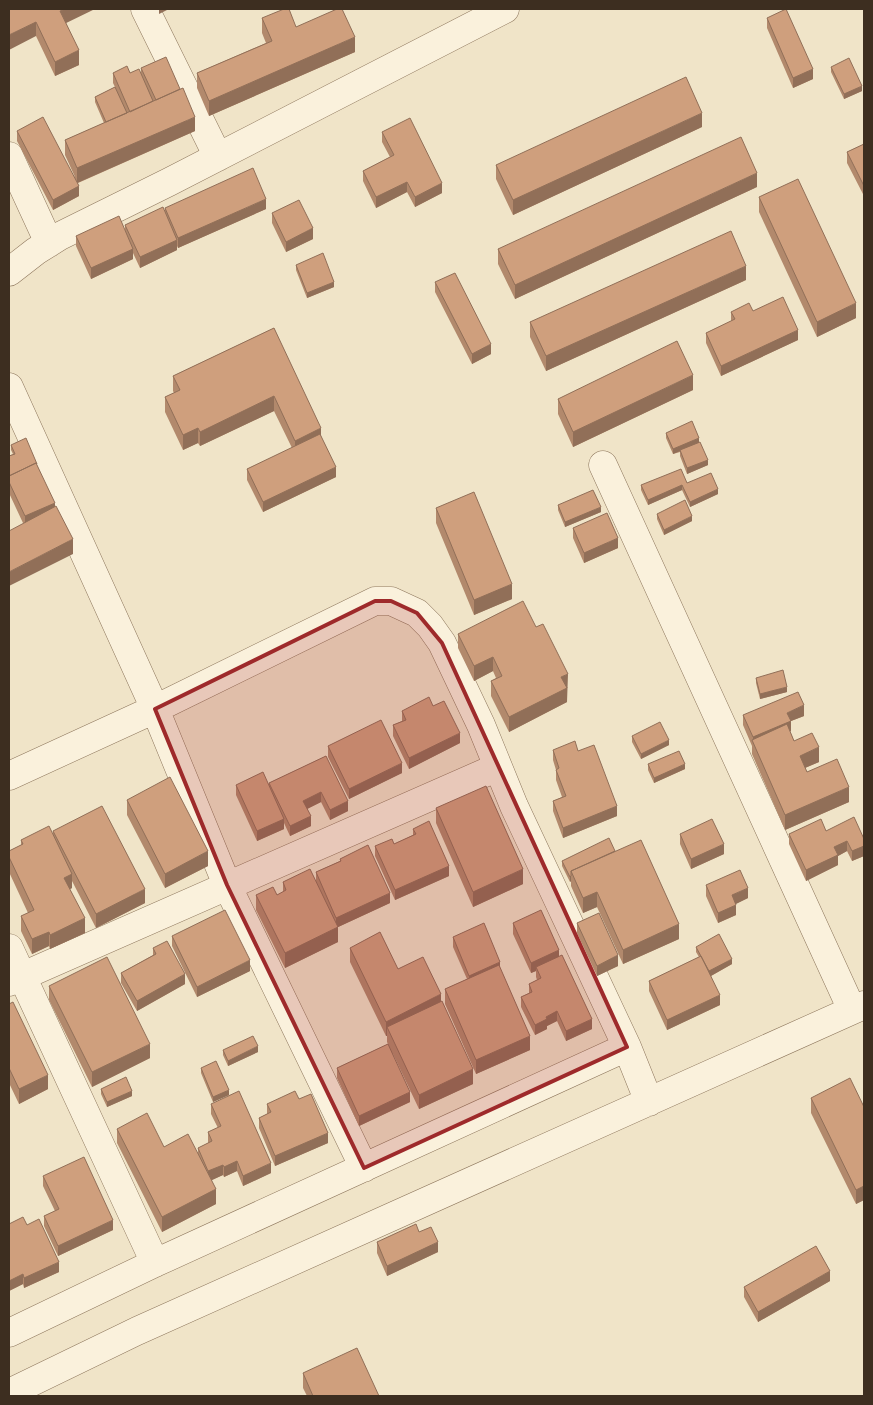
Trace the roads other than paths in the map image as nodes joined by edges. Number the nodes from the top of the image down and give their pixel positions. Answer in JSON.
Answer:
{"nodes":[{"id":1,"x":145,"y":9,"type":"edge"},
{"id":2,"x":498,"y":10,"type":"edge"},
{"id":3,"x":9,"y":156,"type":"edge"},
{"id":4,"x":218,"y":157,"type":"junction"},
{"id":5,"x":49,"y":243,"type":"junction"},
{"id":6,"x":9,"y":272,"type":"edge"},
{"id":7,"x":9,"y":387,"type":"edge"},
{"id":8,"x":603,"y":465,"type":"dead end"},
{"id":9,"x":155,"y":709,"type":"junction"},
{"id":10,"x":498,"y":766,"type":"junction"},
{"id":11,"x":9,"y":776,"type":"edge"},
{"id":12,"x":227,"y":885,"type":"junction"},
{"id":13,"x":9,"y":948,"type":"edge"},
{"id":14,"x":15,"y":979,"type":"edge"},
{"id":15,"x":858,"y":1008,"type":"edge"},
{"id":16,"x":627,"y":1047,"type":"junction"},
{"id":17,"x":649,"y":1102,"type":"junction"},
{"id":18,"x":364,"y":1168,"type":"junction"},
{"id":19,"x":155,"y":1263,"type":"junction"},
{"id":20,"x":9,"y":1333,"type":"edge"},
{"id":21,"x":9,"y":1393,"type":"edge"}],
"edges":[{"from":1,"to":4,"type":"street"},
{"from":2,"to":4,"type":"street"},
{"from":3,"to":5,"type":"street"},
{"from":4,"to":5,"type":"street"},
{"from":5,"to":6,"type":"street"},
{"from":7,"to":9,"type":"street"},
{"from":8,"to":15,"type":"street"},
{"from":9,"to":10,"type":"street"},
{"from":9,"to":11,"type":"street"},
{"from":9,"to":12,"type":"street"},
{"from":10,"to":12,"type":"street"},
{"from":10,"to":16,"type":"street"},
{"from":12,"to":14,"type":"street"},
{"from":12,"to":18,"type":"street"},
{"from":13,"to":14,"type":"street"},
{"from":14,"to":19,"type":"street"},
{"from":15,"to":17,"type":"street"},
{"from":16,"to":17,"type":"street"},
{"from":16,"to":18,"type":"street"},
{"from":17,"to":21,"type":"street"},
{"from":18,"to":19,"type":"street"},
{"from":19,"to":20,"type":"street"}]}
